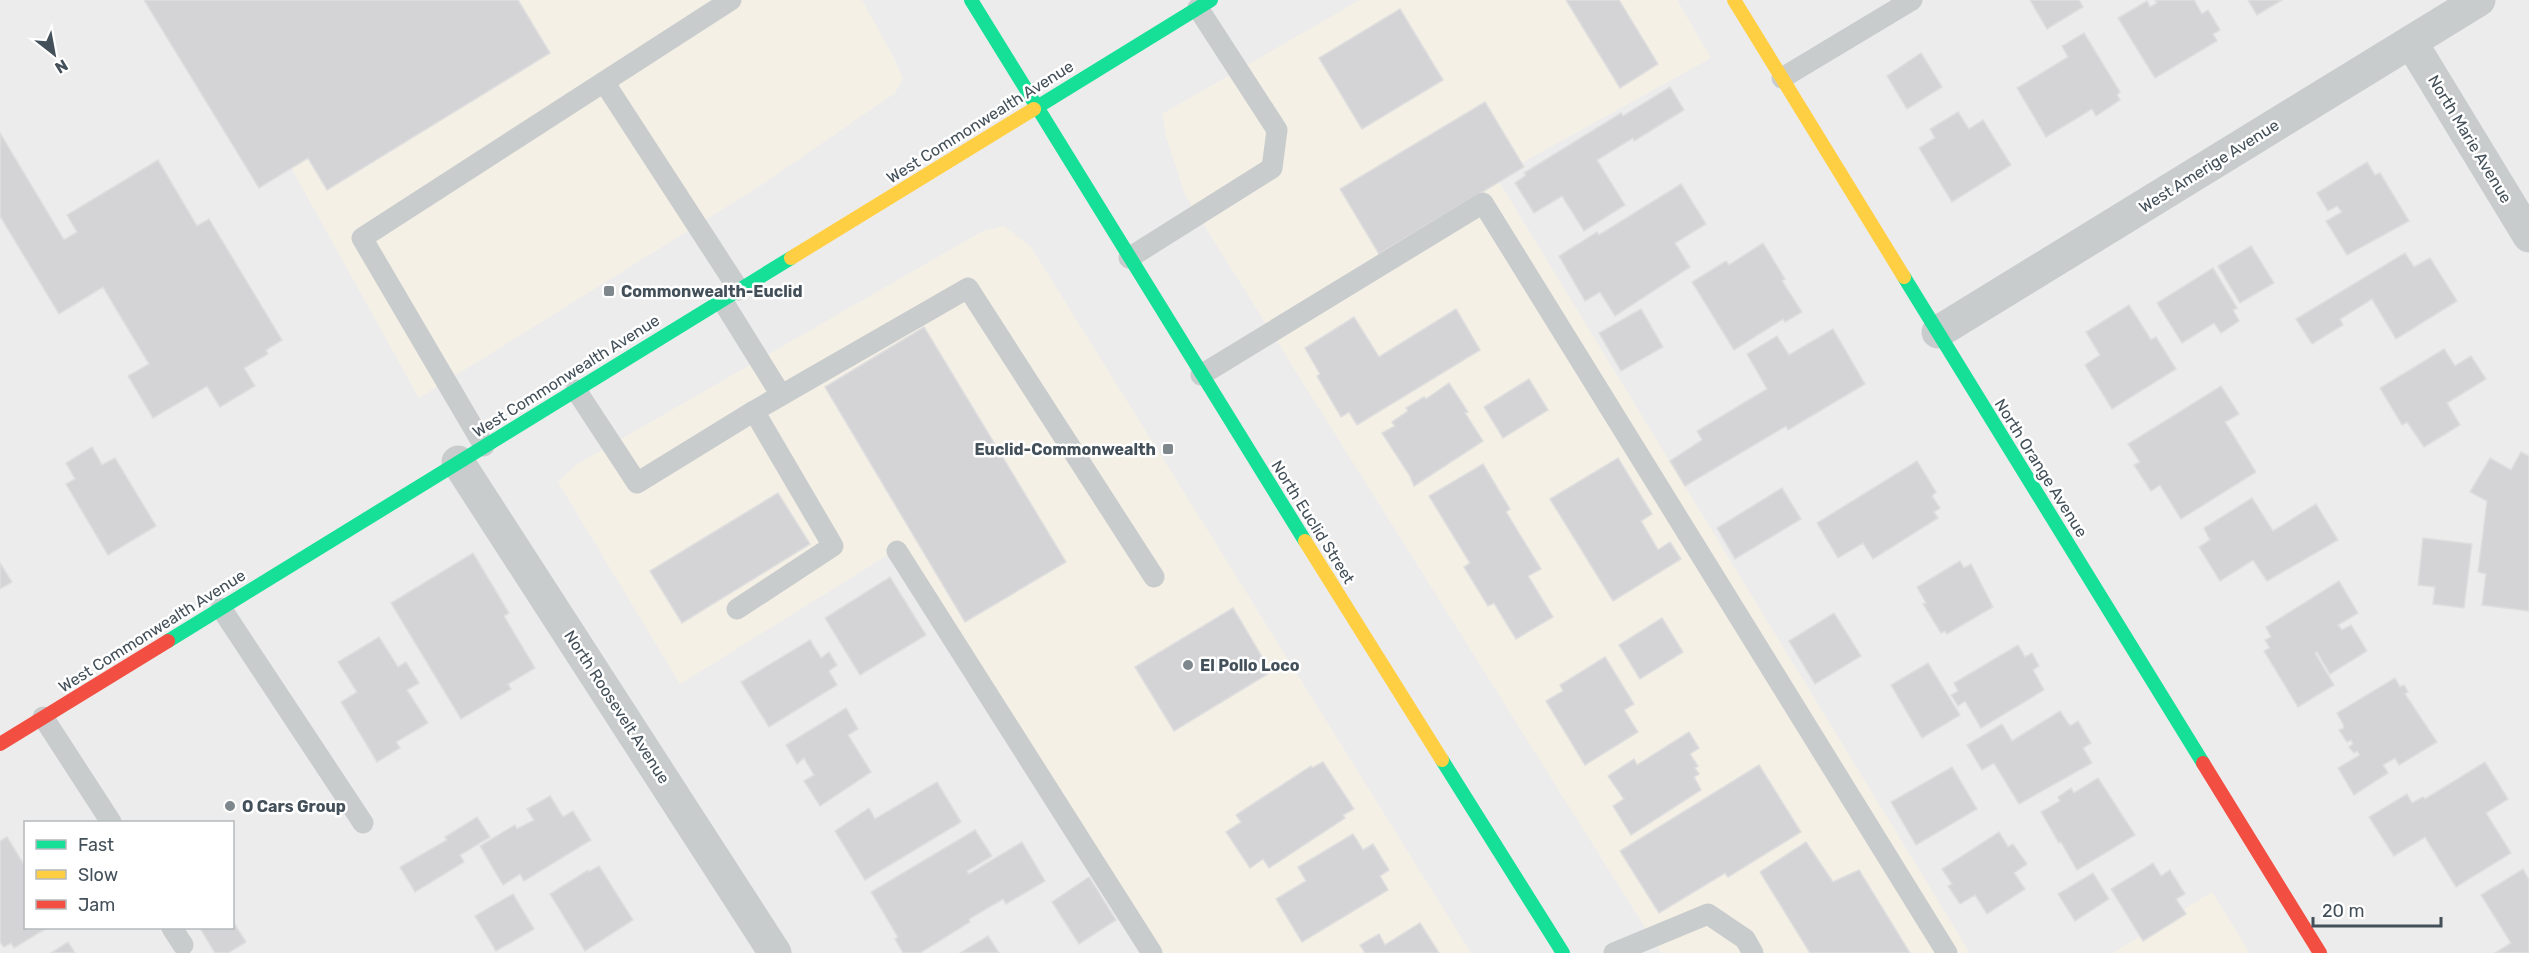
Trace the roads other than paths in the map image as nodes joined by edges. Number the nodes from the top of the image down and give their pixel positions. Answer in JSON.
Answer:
{"nodes":[{"id":1,"x":731,"y":0,"type":"edge"},
{"id":2,"x":971,"y":0,"type":"edge"},
{"id":3,"x":1734,"y":0,"type":"edge"},
{"id":4,"x":1912,"y":0,"type":"edge"},
{"id":5,"x":2479,"y":0,"type":"edge"},
{"id":6,"x":1205,"y":4,"type":"edge"},
{"id":7,"x":2411,"y":42,"type":"junction"},
{"id":8,"x":1782,"y":78,"type":"junction"},
{"id":9,"x":604,"y":82,"type":"junction"},
{"id":10,"x":1036,"y":107,"type":"junction"},
{"id":11,"x":2529,"y":236,"type":"edge"},
{"id":12,"x":1129,"y":258,"type":"junction"},
{"id":13,"x":730,"y":295,"type":"junction"},
{"id":14,"x":1938,"y":332,"type":"junction"},
{"id":15,"x":1201,"y":375,"type":"junction"},
{"id":16,"x":576,"y":390,"type":"junction"},
{"id":17,"x":781,"y":395,"type":"junction"},
{"id":18,"x":754,"y":411,"type":"junction"},
{"id":19,"x":471,"y":454,"type":"junction"},
{"id":20,"x":897,"y":551,"type":"dead end"},
{"id":21,"x":1154,"y":577,"type":"dead end"},
{"id":22,"x":221,"y":608,"type":"junction"},
{"id":23,"x":737,"y":609,"type":"dead end"},
{"id":24,"x":44,"y":717,"type":"junction"},
{"id":25,"x":0,"y":744,"type":"edge"},
{"id":26,"x":110,"y":821,"type":"edge"},
{"id":27,"x":363,"y":823,"type":"dead end"},
{"id":28,"x":775,"y":953,"type":"edge"},
{"id":29,"x":1152,"y":953,"type":"edge"},
{"id":30,"x":1563,"y":953,"type":"edge"},
{"id":31,"x":1614,"y":953,"type":"edge"},
{"id":32,"x":1753,"y":953,"type":"edge"},
{"id":33,"x":1947,"y":953,"type":"edge"},
{"id":34,"x":2320,"y":953,"type":"edge"}],
"edges":[{"from":1,"to":9,"type":"lane"},
{"from":2,"to":10,"type":"main road","name":"North Euclid Street"},
{"from":3,"to":8,"type":"main road","name":"North Orange Avenue"},
{"from":4,"to":8,"type":"lane"},
{"from":5,"to":7,"type":"street","name":"West Amerige Avenue"},
{"from":6,"to":10,"type":"main road","name":"West Commonwealth Avenue"},
{"from":6,"to":12,"type":"lane"},
{"from":7,"to":11,"type":"street","name":"North Marie Avenue"},
{"from":7,"to":14,"type":"street","name":"West Amerige Avenue"},
{"from":8,"to":14,"type":"main road","name":"North Orange Avenue"},
{"from":9,"to":13,"type":"lane"},
{"from":9,"to":19,"type":"lane"},
{"from":10,"to":12,"type":"main road","name":"North Euclid Street"},
{"from":10,"to":13,"type":"main road","name":"West Commonwealth Avenue"},
{"from":12,"to":15,"type":"main road","name":"North Euclid Street"},
{"from":13,"to":16,"type":"main road","name":"West Commonwealth Avenue"},
{"from":13,"to":17,"type":"lane"},
{"from":14,"to":34,"type":"main road","name":"North Orange Avenue"},
{"from":15,"to":30,"type":"main road","name":"North Euclid Street"},
{"from":15,"to":33,"type":"lane"},
{"from":16,"to":18,"type":"lane"},
{"from":16,"to":19,"type":"main road","name":"West Commonwealth Avenue"},
{"from":17,"to":18,"type":"lane"},
{"from":17,"to":21,"type":"lane"},
{"from":18,"to":23,"type":"lane"},
{"from":19,"to":22,"type":"main road","name":"West Commonwealth Avenue"},
{"from":19,"to":28,"type":"street","name":"North Roosevelt Avenue"},
{"from":20,"to":29,"type":"lane"},
{"from":22,"to":24,"type":"main road","name":"West Commonwealth Avenue"},
{"from":22,"to":27,"type":"lane"},
{"from":24,"to":25,"type":"main road","name":"West Commonwealth Avenue"},
{"from":24,"to":26,"type":"lane"},
{"from":31,"to":32,"type":"lane"}]}
